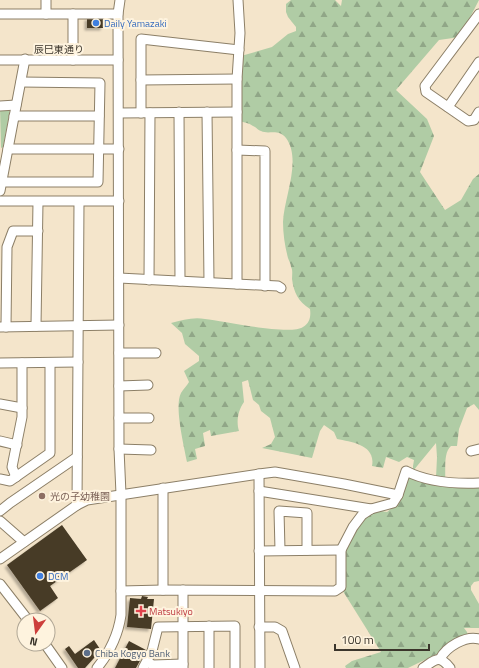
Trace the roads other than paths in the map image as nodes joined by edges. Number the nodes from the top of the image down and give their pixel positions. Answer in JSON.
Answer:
{"nodes":[{"id":1,"x":46,"y":0,"type":"edge"},
{"id":2,"x":120,"y":0,"type":"edge"},
{"id":3,"x":238,"y":0,"type":"edge"},
{"id":4,"x":0,"y":14,"type":"edge"},
{"id":5,"x":46,"y":14,"type":"junction"},
{"id":6,"x":73,"y":14,"type":"junction"},
{"id":7,"x":118,"y":14,"type":"junction"},
{"id":8,"x":479,"y":14,"type":"edge"},
{"id":9,"x":239,"y":50,"type":"junction"},
{"id":10,"x":25,"y":59,"type":"junction"},
{"id":11,"x":0,"y":60,"type":"edge"},
{"id":12,"x":73,"y":60,"type":"junction"},
{"id":13,"x":118,"y":60,"type":"junction"},
{"id":14,"x":479,"y":62,"type":"edge"},
{"id":15,"x":237,"y":79,"type":"junction"},
{"id":16,"x":141,"y":80,"type":"junction"},
{"id":17,"x":20,"y":82,"type":"junction"},
{"id":18,"x":16,"y":105,"type":"junction"},
{"id":19,"x":0,"y":106,"type":"edge"},
{"id":20,"x":448,"y":107,"type":"junction"},
{"id":21,"x":179,"y":112,"type":"junction"},
{"id":22,"x":207,"y":112,"type":"junction"},
{"id":23,"x":236,"y":112,"type":"junction"},
{"id":24,"x":479,"y":112,"type":"edge"},
{"id":25,"x":119,"y":113,"type":"junction"},
{"id":26,"x":145,"y":113,"type":"junction"},
{"id":27,"x":14,"y":116,"type":"junction"},
{"id":28,"x":99,"y":116,"type":"junction"},
{"id":29,"x":99,"y":149,"type":"junction"},
{"id":30,"x":119,"y":149,"type":"junction"},
{"id":31,"x":237,"y":150,"type":"junction"},
{"id":32,"x":5,"y":151,"type":"edge"},
{"id":33,"x":1,"y":186,"type":"edge"},
{"id":34,"x":118,"y":201,"type":"junction"},
{"id":35,"x":0,"y":202,"type":"edge"},
{"id":36,"x":38,"y":202,"type":"junction"},
{"id":37,"x":79,"y":202,"type":"junction"},
{"id":38,"x":38,"y":231,"type":"junction"},
{"id":39,"x":119,"y":278,"type":"junction"},
{"id":40,"x":149,"y":280,"type":"junction"},
{"id":41,"x":180,"y":281,"type":"junction"},
{"id":42,"x":209,"y":282,"type":"junction"},
{"id":43,"x":237,"y":284,"type":"junction"},
{"id":44,"x":265,"y":286,"type":"junction"},
{"id":45,"x":282,"y":288,"type":"dead end"},
{"id":46,"x":119,"y":325,"type":"junction"},
{"id":47,"x":36,"y":326,"type":"junction"},
{"id":48,"x":78,"y":326,"type":"junction"},
{"id":49,"x":3,"y":327,"type":"edge"},
{"id":50,"x":119,"y":353,"type":"junction"},
{"id":51,"x":156,"y":353,"type":"dead end"},
{"id":52,"x":78,"y":362,"type":"junction"},
{"id":53,"x":0,"y":363,"type":"edge"},
{"id":54,"x":22,"y":363,"type":"junction"},
{"id":55,"x":50,"y":363,"type":"junction"},
{"id":56,"x":148,"y":385,"type":"dead end"},
{"id":57,"x":119,"y":386,"type":"junction"},
{"id":58,"x":0,"y":404,"type":"edge"},
{"id":59,"x":22,"y":408,"type":"junction"},
{"id":60,"x":119,"y":418,"type":"junction"},
{"id":61,"x":149,"y":418,"type":"dead end"},
{"id":62,"x":0,"y":441,"type":"edge"},
{"id":63,"x":17,"y":445,"type":"junction"},
{"id":64,"x":119,"y":449,"type":"junction"},
{"id":65,"x":151,"y":450,"type":"dead end"},
{"id":66,"x":77,"y":457,"type":"junction"},
{"id":67,"x":259,"y":474,"type":"junction"},
{"id":68,"x":16,"y":477,"type":"junction"},
{"id":69,"x":0,"y":479,"type":"edge"},
{"id":70,"x":479,"y":483,"type":"edge"},
{"id":71,"x":162,"y":488,"type":"junction"},
{"id":72,"x":259,"y":491,"type":"junction"},
{"id":73,"x":121,"y":494,"type":"junction"},
{"id":74,"x":398,"y":494,"type":"junction"},
{"id":75,"x":77,"y":505,"type":"junction"},
{"id":76,"x":371,"y":509,"type":"junction"},
{"id":77,"x":0,"y":511,"type":"edge"},
{"id":78,"x":0,"y":521,"type":"edge"},
{"id":79,"x":24,"y":542,"type":"junction"},
{"id":80,"x":280,"y":550,"type":"junction"},
{"id":81,"x":308,"y":550,"type":"junction"},
{"id":82,"x":341,"y":550,"type":"junction"},
{"id":83,"x":259,"y":551,"type":"junction"},
{"id":84,"x":0,"y":558,"type":"edge"},
{"id":85,"x":0,"y":584,"type":"edge"},
{"id":86,"x":163,"y":590,"type":"junction"},
{"id":87,"x":183,"y":590,"type":"junction"},
{"id":88,"x":259,"y":590,"type":"junction"},
{"id":89,"x":121,"y":591,"type":"junction"},
{"id":90,"x":22,"y":612,"type":"edge"},
{"id":91,"x":183,"y":626,"type":"junction"},
{"id":92,"x":209,"y":626,"type":"junction"},
{"id":93,"x":259,"y":627,"type":"junction"},
{"id":94,"x":479,"y":639,"type":"edge"},
{"id":95,"x":51,"y":652,"type":"edge"},
{"id":96,"x":440,"y":659,"type":"junction"},
{"id":97,"x":145,"y":665,"type":"edge"},
{"id":98,"x":183,"y":666,"type":"edge"},
{"id":99,"x":62,"y":668,"type":"edge"},
{"id":100,"x":97,"y":668,"type":"edge"},
{"id":101,"x":209,"y":668,"type":"edge"},
{"id":102,"x":235,"y":668,"type":"edge"},
{"id":103,"x":260,"y":668,"type":"edge"},
{"id":104,"x":295,"y":668,"type":"edge"},
{"id":105,"x":423,"y":668,"type":"edge"},
{"id":106,"x":450,"y":668,"type":"edge"}],
"edges":[{"from":1,"to":5,"type":"street"},
{"from":2,"to":7,"type":"street"},
{"from":3,"to":9,"type":"street"},
{"from":4,"to":5,"type":"street"},
{"from":5,"to":6,"type":"street"},
{"from":6,"to":7,"type":"street"},
{"from":6,"to":12,"type":"street"},
{"from":7,"to":13,"type":"street"},
{"from":8,"to":20,"type":"street"},
{"from":9,"to":15,"type":"street"},
{"from":9,"to":16,"type":"street"},
{"from":10,"to":11,"type":"street","name":"辰巳東通り"},
{"from":10,"to":12,"type":"street","name":"辰巳東通り"},
{"from":10,"to":17,"type":"street"},
{"from":12,"to":13,"type":"street","name":"辰巳東通り"},
{"from":13,"to":25,"type":"street"},
{"from":14,"to":20,"type":"street"},
{"from":15,"to":16,"type":"street"},
{"from":15,"to":23,"type":"street"},
{"from":16,"to":26,"type":"street"},
{"from":17,"to":18,"type":"street"},
{"from":17,"to":28,"type":"street"},
{"from":18,"to":19,"type":"street"},
{"from":18,"to":27,"type":"street"},
{"from":20,"to":24,"type":"street"},
{"from":21,"to":22,"type":"street"},
{"from":21,"to":26,"type":"street"},
{"from":21,"to":41,"type":"street"},
{"from":22,"to":23,"type":"street"},
{"from":22,"to":42,"type":"street"},
{"from":23,"to":31,"type":"street"},
{"from":25,"to":26,"type":"street"},
{"from":25,"to":30,"type":"street"},
{"from":26,"to":40,"type":"street"},
{"from":27,"to":28,"type":"street"},
{"from":27,"to":32,"type":"street"},
{"from":28,"to":29,"type":"street"},
{"from":29,"to":30,"type":"street"},
{"from":29,"to":32,"type":"street"},
{"from":29,"to":33,"type":"street"},
{"from":30,"to":34,"type":"street"},
{"from":31,"to":43,"type":"street"},
{"from":31,"to":44,"type":"street"},
{"from":32,"to":33,"type":"street"},
{"from":34,"to":37,"type":"street"},
{"from":34,"to":39,"type":"street"},
{"from":35,"to":36,"type":"street"},
{"from":36,"to":37,"type":"street"},
{"from":36,"to":38,"type":"street"},
{"from":37,"to":48,"type":"street"},
{"from":38,"to":47,"type":"street"},
{"from":38,"to":49,"type":"street"},
{"from":39,"to":40,"type":"street"},
{"from":39,"to":46,"type":"street"},
{"from":40,"to":41,"type":"street"},
{"from":41,"to":42,"type":"street"},
{"from":42,"to":43,"type":"street"},
{"from":43,"to":44,"type":"street"},
{"from":44,"to":45,"type":"street"},
{"from":46,"to":48,"type":"street"},
{"from":46,"to":50,"type":"street"},
{"from":47,"to":48,"type":"street"},
{"from":47,"to":49,"type":"street"},
{"from":48,"to":52,"type":"street"},
{"from":50,"to":51,"type":"street"},
{"from":50,"to":57,"type":"street"},
{"from":52,"to":55,"type":"street"},
{"from":52,"to":66,"type":"street"},
{"from":53,"to":54,"type":"street"},
{"from":54,"to":55,"type":"street"},
{"from":54,"to":59,"type":"street"},
{"from":55,"to":68,"type":"street"},
{"from":56,"to":57,"type":"street"},
{"from":57,"to":60,"type":"street"},
{"from":58,"to":59,"type":"street"},
{"from":59,"to":63,"type":"street"},
{"from":60,"to":61,"type":"street"},
{"from":60,"to":64,"type":"street"},
{"from":62,"to":63,"type":"street"},
{"from":63,"to":68,"type":"street"},
{"from":64,"to":65,"type":"street"},
{"from":64,"to":73,"type":"street"},
{"from":66,"to":75,"type":"street"},
{"from":66,"to":77,"type":"street"},
{"from":67,"to":71,"type":"street"},
{"from":67,"to":72,"type":"street"},
{"from":67,"to":74,"type":"street"},
{"from":68,"to":69,"type":"street"},
{"from":70,"to":74,"type":"street"},
{"from":71,"to":73,"type":"street"},
{"from":71,"to":86,"type":"street"},
{"from":72,"to":76,"type":"street"},
{"from":72,"to":83,"type":"street"},
{"from":73,"to":75,"type":"street"},
{"from":73,"to":89,"type":"street"},
{"from":74,"to":76,"type":"street"},
{"from":75,"to":79,"type":"street"},
{"from":76,"to":82,"type":"street"},
{"from":78,"to":79,"type":"street"},
{"from":79,"to":84,"type":"street"},
{"from":80,"to":81,"type":"street"},
{"from":80,"to":81,"type":"street"},
{"from":80,"to":83,"type":"street"},
{"from":81,"to":82,"type":"street"},
{"from":82,"to":88,"type":"street"},
{"from":83,"to":88,"type":"street"},
{"from":85,"to":90,"type":"street"},
{"from":86,"to":87,"type":"street"},
{"from":86,"to":89,"type":"street"},
{"from":87,"to":88,"type":"street"},
{"from":87,"to":91,"type":"street"},
{"from":88,"to":93,"type":"street"},
{"from":89,"to":100,"type":"street"},
{"from":91,"to":92,"type":"street"},
{"from":91,"to":97,"type":"street"},
{"from":91,"to":98,"type":"street"},
{"from":92,"to":101,"type":"street"},
{"from":92,"to":102,"type":"street"},
{"from":93,"to":103,"type":"street"},
{"from":93,"to":104,"type":"street"},
{"from":94,"to":96,"type":"street"},
{"from":95,"to":99,"type":"street"},
{"from":96,"to":105,"type":"street"},
{"from":96,"to":106,"type":"street"},
{"from":97,"to":98,"type":"street"}]}
